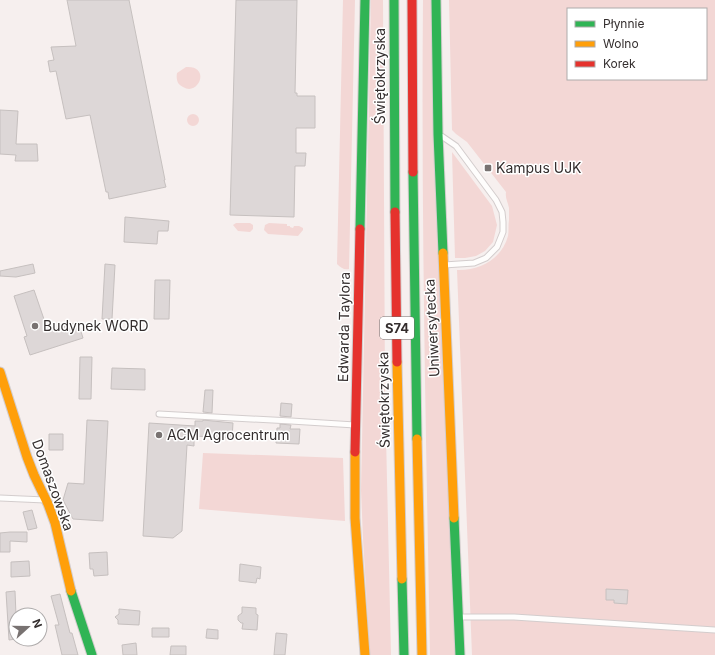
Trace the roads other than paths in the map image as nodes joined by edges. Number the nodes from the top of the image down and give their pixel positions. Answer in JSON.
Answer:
{"nodes":[{"id":1,"x":365,"y":0,"type":"edge"},
{"id":2,"x":394,"y":0,"type":"edge"},
{"id":3,"x":412,"y":0,"type":"edge"},
{"id":4,"x":436,"y":0,"type":"edge"},
{"id":5,"x":438,"y":134,"type":"junction"},
{"id":6,"x":443,"y":264,"type":"junction"},
{"id":7,"x":0,"y":372,"type":"edge"},
{"id":8,"x":159,"y":414,"type":"dead end"},
{"id":9,"x":356,"y":425,"type":"junction"},
{"id":10,"x":0,"y":498,"type":"edge"},
{"id":11,"x":46,"y":500,"type":"junction"},
{"id":12,"x":459,"y":617,"type":"junction"},
{"id":13,"x":715,"y":630,"type":"edge"},
{"id":14,"x":92,"y":655,"type":"edge"},
{"id":15,"x":365,"y":655,"type":"edge"},
{"id":16,"x":404,"y":655,"type":"edge"},
{"id":17,"x":422,"y":655,"type":"edge"},
{"id":18,"x":460,"y":655,"type":"edge"}],
"edges":[{"from":1,"to":9,"type":"main road","name":"Edwarda Taylora"},
{"from":2,"to":16,"type":"main road","name":"Świętokrzyska","number":"S74"},
{"from":3,"to":17,"type":"main road","number":"S74"},
{"from":4,"to":5,"type":"main road","name":"Uniwersytecka"},
{"from":5,"to":6,"type":"main road","name":"Uniwersytecka"},
{"from":5,"to":6,"type":"lane"},
{"from":6,"to":12,"type":"main road","name":"Uniwersytecka"},
{"from":7,"to":11,"type":"main road","name":"Domaszowska"},
{"from":8,"to":9,"type":"lane"},
{"from":9,"to":15,"type":"main road","name":"Edwarda Taylora"},
{"from":10,"to":11,"type":"lane"},
{"from":11,"to":14,"type":"main road","name":"Domaszowska"},
{"from":12,"to":13,"type":"lane"},
{"from":12,"to":18,"type":"main road","name":"Uniwersytecka"}]}
